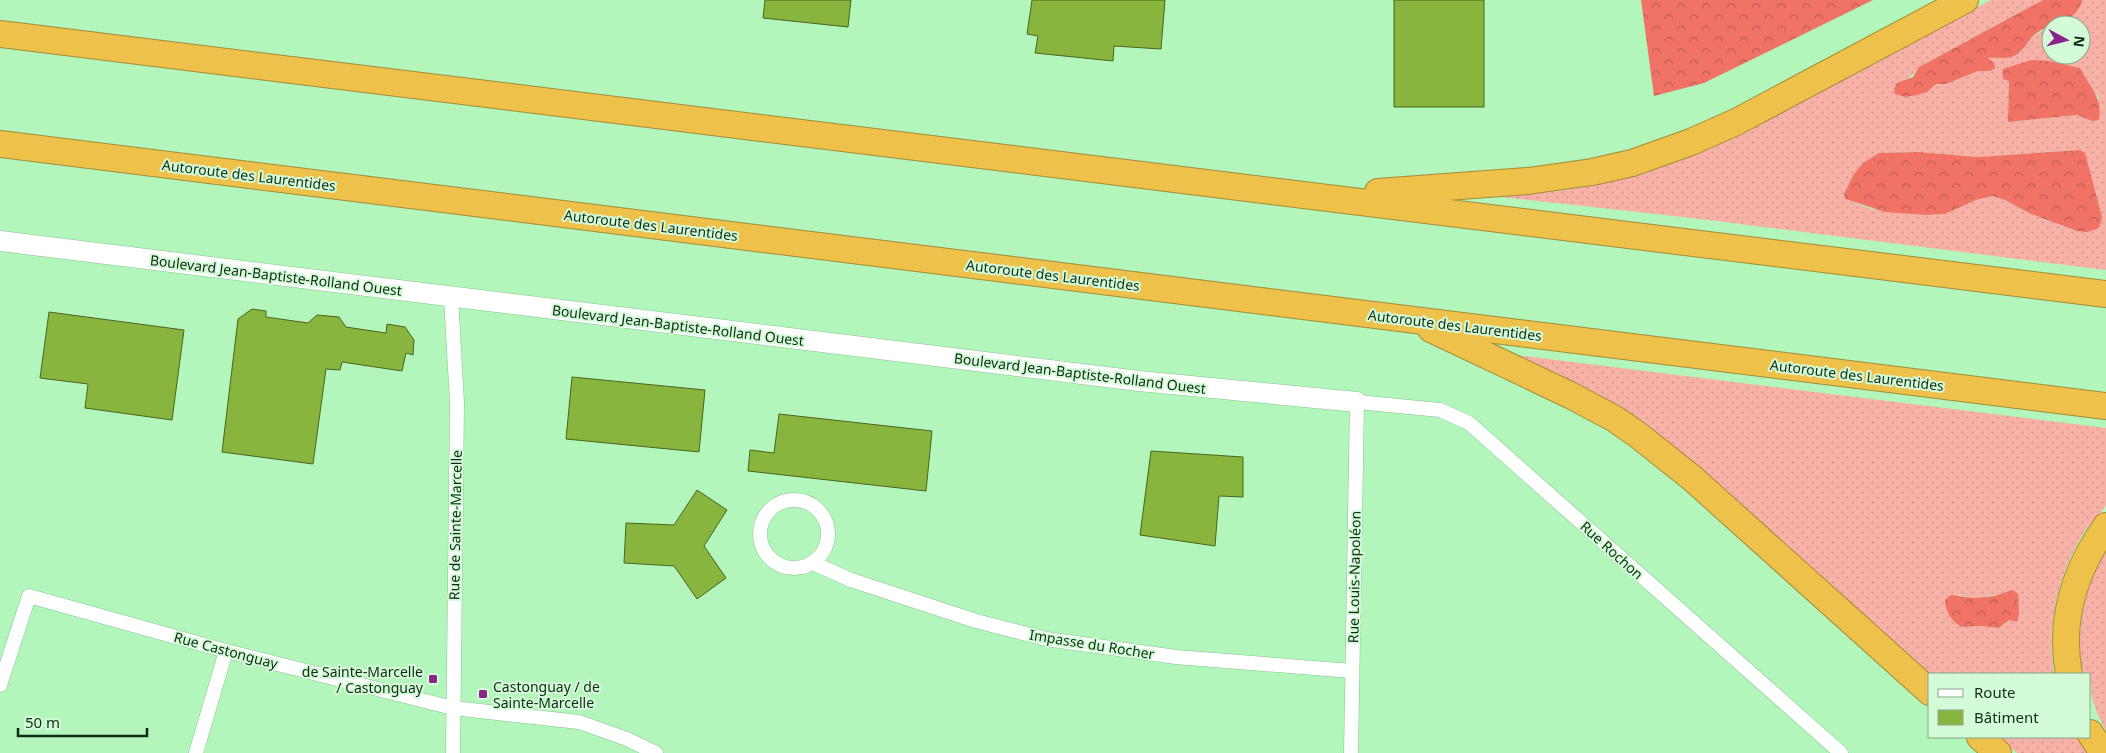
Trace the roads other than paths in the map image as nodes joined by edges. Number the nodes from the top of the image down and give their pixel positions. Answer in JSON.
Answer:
{"nodes":[{"id":1,"x":1965,"y":0,"type":"edge"},
{"id":2,"x":0,"y":34,"type":"edge"},
{"id":3,"x":0,"y":144,"type":"edge"},
{"id":4,"x":1320,"y":196,"type":"junction"},
{"id":5,"x":0,"y":241,"type":"edge"},
{"id":6,"x":2106,"y":294,"type":"edge"},
{"id":7,"x":451,"y":298,"type":"junction"},
{"id":8,"x":1410,"y":319,"type":"junction"},
{"id":9,"x":1357,"y":402,"type":"junction"},
{"id":10,"x":2106,"y":406,"type":"edge"},
{"id":11,"x":2106,"y":526,"type":"edge"},
{"id":12,"x":813,"y":563,"type":"junction"},
{"id":13,"x":226,"y":651,"type":"junction"},
{"id":14,"x":1352,"y":671,"type":"junction"},
{"id":15,"x":2069,"y":673,"type":"edge"},
{"id":16,"x":0,"y":684,"type":"edge"},
{"id":17,"x":1928,"y":690,"type":"edge"},
{"id":18,"x":453,"y":708,"type":"junction"},
{"id":19,"x":2091,"y":735,"type":"edge"},
{"id":20,"x":1981,"y":738,"type":"edge"},
{"id":21,"x":196,"y":753,"type":"edge"},
{"id":22,"x":453,"y":753,"type":"edge"},
{"id":23,"x":656,"y":753,"type":"edge"},
{"id":24,"x":1351,"y":753,"type":"edge"},
{"id":25,"x":1841,"y":753,"type":"edge"},
{"id":26,"x":1998,"y":753,"type":"edge"},
{"id":27,"x":2103,"y":753,"type":"edge"}],
"edges":[{"from":1,"to":4,"type":"highway"},
{"from":2,"to":4,"type":"highway"},
{"from":3,"to":8,"type":"highway","name":"Autoroute des Laurentides"},
{"from":4,"to":6,"type":"highway"},
{"from":5,"to":7,"type":"street","name":"Boulevard Jean-Baptiste-Rolland Ouest"},
{"from":7,"to":9,"type":"street","name":"Boulevard Jean-Baptiste-Rolland Ouest"},
{"from":7,"to":18,"type":"street","name":"Rue de Sainte-Marcelle"},
{"from":8,"to":10,"type":"highway","name":"Autoroute des Laurentides"},
{"from":8,"to":17,"type":"highway"},
{"from":9,"to":14,"type":"street","name":"Rue Louis-Napoléon"},
{"from":9,"to":25,"type":"street","name":"Rue Rochon"},
{"from":11,"to":15,"type":"highway"},
{"from":12,"to":12,"type":"street"},
{"from":12,"to":14,"type":"street","name":"Impasse du Rocher"},
{"from":13,"to":16,"type":"street","name":"Rue Castonguay"},
{"from":13,"to":18,"type":"street","name":"Rue Castonguay"},
{"from":13,"to":21,"type":"street"},
{"from":14,"to":24,"type":"street","name":"Rue Louis-Napoléon"},
{"from":18,"to":22,"type":"street","name":"Rue de Sainte-Marcelle"},
{"from":18,"to":23,"type":"street","name":"Rue Castonguay"},
{"from":19,"to":27,"type":"highway"},
{"from":20,"to":26,"type":"highway"}]}
